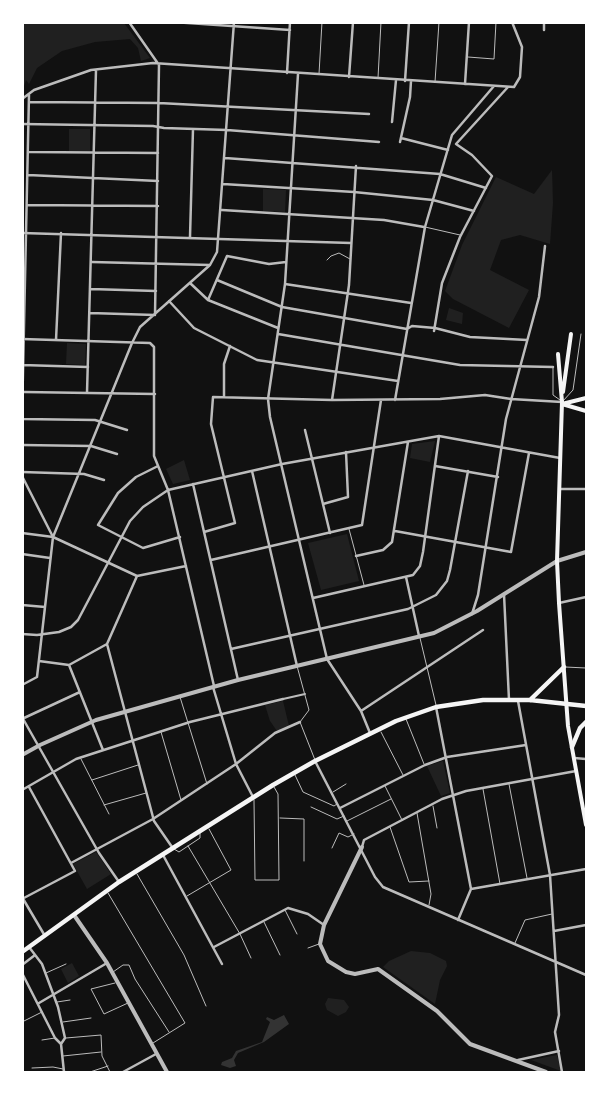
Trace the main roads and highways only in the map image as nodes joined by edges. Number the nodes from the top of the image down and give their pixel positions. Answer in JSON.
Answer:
{"nodes":[{"id":1,"x":572,"y":334,"type":"dead end"},
{"id":2,"x":558,"y":354,"type":"dead end"},
{"id":3,"x":586,"y":398,"type":"edge"},
{"id":4,"x":562,"y":403,"type":"junction"},
{"id":5,"x":586,"y":411,"type":"edge"},
{"id":6,"x":564,"y":667,"type":"junction"},
{"id":7,"x":530,"y":700,"type":"junction"},
{"id":8,"x":566,"y":703,"type":"junction"},
{"id":9,"x":586,"y":706,"type":"edge"},
{"id":10,"x":586,"y":722,"type":"edge"},
{"id":11,"x":572,"y":747,"type":"junction"},
{"id":12,"x":586,"y":825,"type":"edge"},
{"id":13,"x":22,"y":952,"type":"edge"}],
"edges":[{"from":1,"to":4,"type":"main road"},
{"from":2,"to":4,"type":"main road"},
{"from":3,"to":4,"type":"main road"},
{"from":4,"to":5,"type":"main road"},
{"from":4,"to":6,"type":"main road"},
{"from":6,"to":7,"type":"main road"},
{"from":6,"to":8,"type":"main road"},
{"from":7,"to":8,"type":"main road"},
{"from":7,"to":13,"type":"main road"},
{"from":8,"to":9,"type":"main road"},
{"from":8,"to":11,"type":"main road"},
{"from":10,"to":11,"type":"main road"},
{"from":11,"to":12,"type":"main road"}]}
